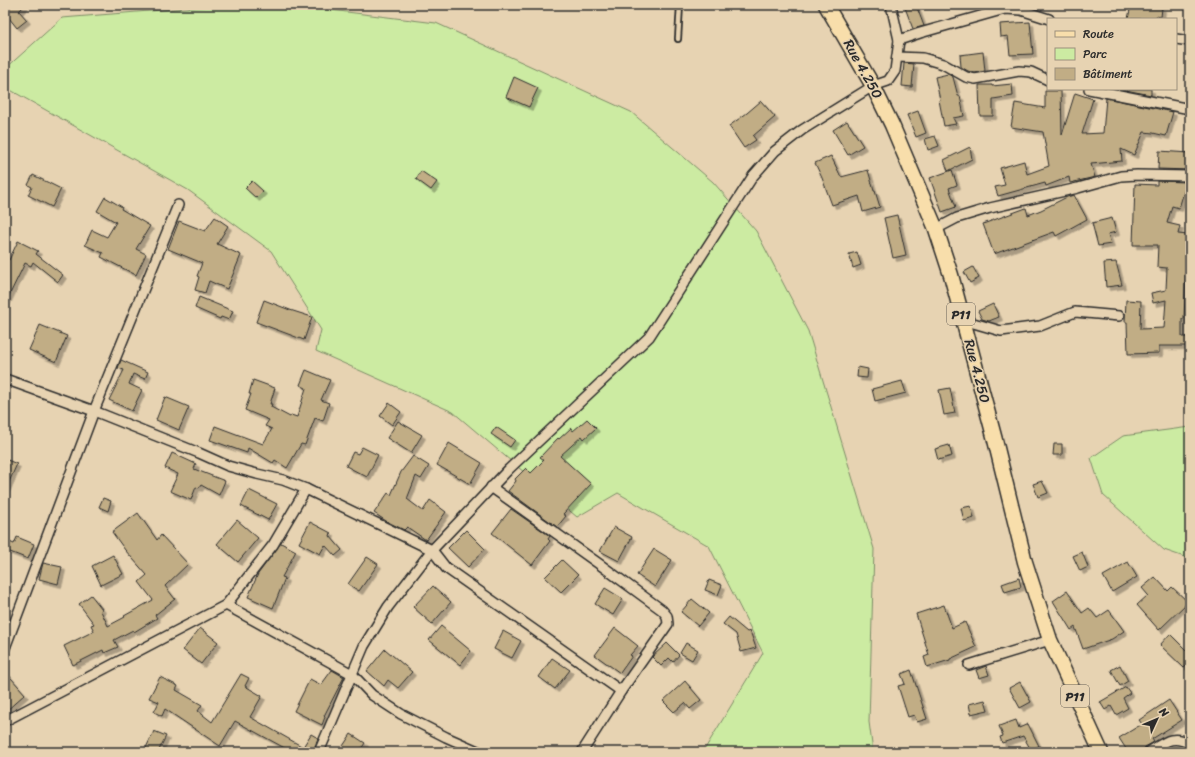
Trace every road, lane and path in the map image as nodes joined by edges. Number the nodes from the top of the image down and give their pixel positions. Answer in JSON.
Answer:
{"nodes":[{"id":1,"x":680,"y":5,"type":"edge"},
{"id":2,"x":826,"y":5,"type":"edge"},
{"id":3,"x":891,"y":5,"type":"edge"},
{"id":4,"x":1047,"y":18,"type":"edge"},
{"id":5,"x":678,"y":39,"type":"dead end"},
{"id":6,"x":1177,"y":39,"type":"edge"},
{"id":7,"x":899,"y":40,"type":"junction"},
{"id":8,"x":1190,"y":41,"type":"edge"},
{"id":9,"x":897,"y":57,"type":"junction"},
{"id":10,"x":1047,"y":80,"type":"edge"},
{"id":11,"x":873,"y":86,"type":"junction"},
{"id":12,"x":1094,"y":90,"type":"edge"},
{"id":13,"x":1190,"y":109,"type":"edge"},
{"id":14,"x":1190,"y":176,"type":"edge"},
{"id":15,"x":178,"y":205,"type":"dead end"},
{"id":16,"x":936,"y":229,"type":"junction"},
{"id":17,"x":1119,"y":316,"type":"dead end"},
{"id":18,"x":963,"y":320,"type":"junction"},
{"id":19,"x":5,"y":379,"type":"edge"},
{"id":20,"x":94,"y":411,"type":"junction"},
{"id":21,"x":491,"y":487,"type":"junction"},
{"id":22,"x":306,"y":489,"type":"junction"},
{"id":23,"x":432,"y":550,"type":"junction"},
{"id":24,"x":226,"y":605,"type":"junction"},
{"id":25,"x":1050,"y":640,"type":"junction"},
{"id":26,"x":5,"y":648,"type":"edge"},
{"id":27,"x":969,"y":665,"type":"dead end"},
{"id":28,"x":352,"y":674,"type":"junction"},
{"id":29,"x":621,"y":691,"type":"junction"},
{"id":30,"x":5,"y":721,"type":"edge"},
{"id":31,"x":1190,"y":744,"type":"edge"},
{"id":32,"x":319,"y":752,"type":"edge"},
{"id":33,"x":480,"y":752,"type":"edge"},
{"id":34,"x":582,"y":752,"type":"edge"},
{"id":35,"x":1101,"y":752,"type":"edge"},
{"id":36,"x":1149,"y":752,"type":"edge"}],
"edges":[{"from":1,"to":5,"type":"lane"},
{"from":2,"to":11,"type":"main road","name":"Rue 4.250","number":"P11"},
{"from":3,"to":7,"type":"street"},
{"from":4,"to":7,"type":"street"},
{"from":6,"to":8,"type":"street"},
{"from":7,"to":9,"type":"street"},
{"from":9,"to":10,"type":"street"},
{"from":9,"to":11,"type":"street"},
{"from":11,"to":16,"type":"main road","name":"Rue 4.250","number":"P11"},
{"from":11,"to":21,"type":"street"},
{"from":12,"to":13,"type":"street"},
{"from":14,"to":16,"type":"street"},
{"from":15,"to":20,"type":"street"},
{"from":16,"to":18,"type":"main road","name":"Rue 4.250","number":"P11"},
{"from":17,"to":18,"type":"street"},
{"from":18,"to":25,"type":"main road","name":"Rue 4.250","number":"P11"},
{"from":19,"to":20,"type":"street"},
{"from":20,"to":22,"type":"street"},
{"from":20,"to":26,"type":"street"},
{"from":21,"to":23,"type":"street"},
{"from":21,"to":29,"type":"street"},
{"from":22,"to":23,"type":"street"},
{"from":22,"to":24,"type":"street"},
{"from":23,"to":28,"type":"street"},
{"from":23,"to":29,"type":"street"},
{"from":24,"to":28,"type":"street"},
{"from":24,"to":30,"type":"street"},
{"from":25,"to":27,"type":"street"},
{"from":25,"to":35,"type":"main road","number":"P11"},
{"from":28,"to":32,"type":"street"},
{"from":28,"to":33,"type":"street"},
{"from":29,"to":34,"type":"street"},
{"from":31,"to":36,"type":"street"}]}
